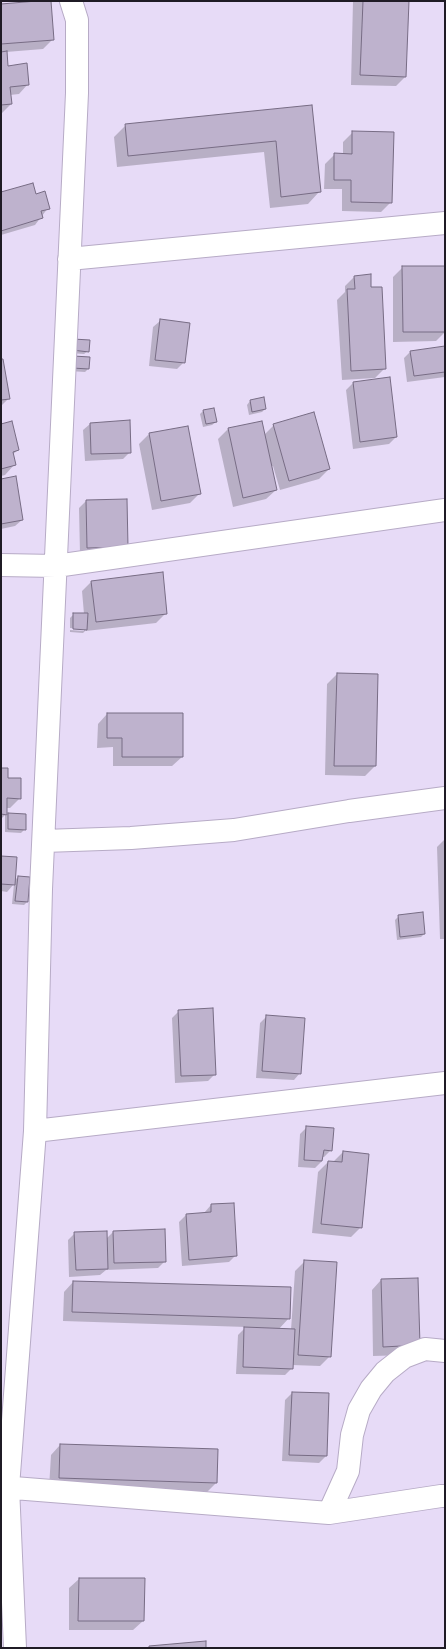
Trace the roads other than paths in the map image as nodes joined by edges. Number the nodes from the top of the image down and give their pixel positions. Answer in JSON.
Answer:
{"nodes":[{"id":1,"x":71,"y":1,"type":"edge"},
{"id":2,"x":445,"y":223,"type":"edge"},
{"id":3,"x":69,"y":259,"type":"junction"},
{"id":4,"x":445,"y":510,"type":"edge"},
{"id":5,"x":1,"y":565,"type":"edge"},
{"id":6,"x":56,"y":566,"type":"junction"},
{"id":7,"x":445,"y":798,"type":"edge"},
{"id":8,"x":44,"y":841,"type":"junction"},
{"id":9,"x":445,"y":1083,"type":"edge"},
{"id":10,"x":35,"y":1131,"type":"junction"},
{"id":11,"x":445,"y":1351,"type":"edge"},
{"id":12,"x":5,"y":1487,"type":"edge"},
{"id":13,"x":445,"y":1496,"type":"edge"},
{"id":14,"x":329,"y":1513,"type":"junction"},
{"id":15,"x":15,"y":1648,"type":"edge"}],
"edges":[{"from":1,"to":3,"type":"street"},
{"from":2,"to":3,"type":"street"},
{"from":3,"to":6,"type":"street"},
{"from":4,"to":6,"type":"street"},
{"from":5,"to":6,"type":"street"},
{"from":6,"to":8,"type":"street"},
{"from":7,"to":8,"type":"street"},
{"from":8,"to":10,"type":"street"},
{"from":9,"to":10,"type":"street"},
{"from":10,"to":12,"type":"street"},
{"from":11,"to":14,"type":"street"},
{"from":12,"to":14,"type":"street"},
{"from":12,"to":15,"type":"street"},
{"from":13,"to":14,"type":"street"}]}
